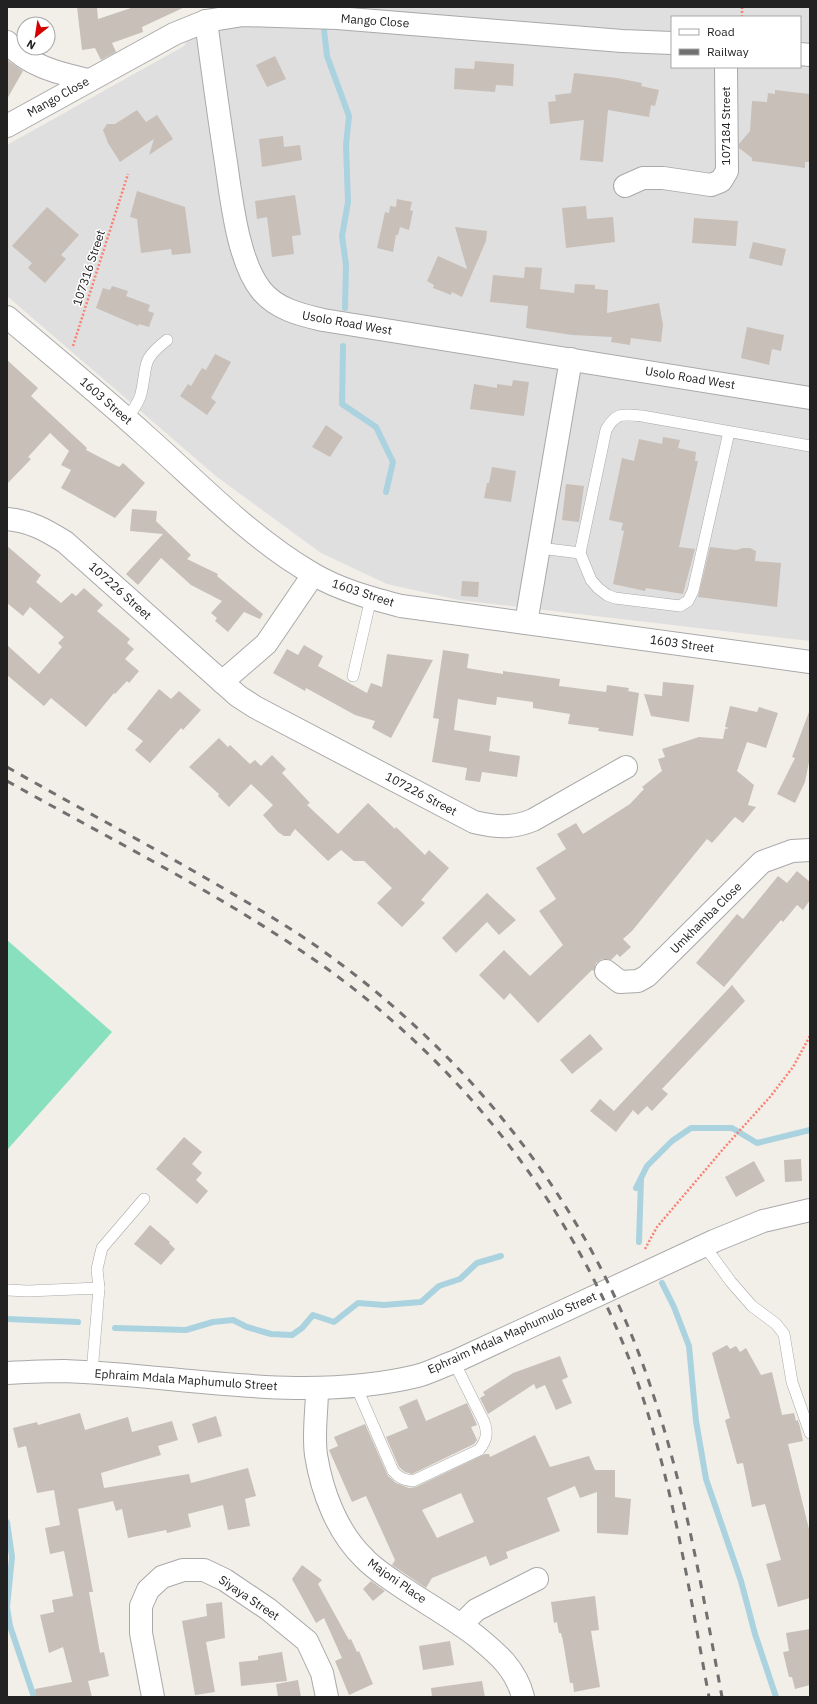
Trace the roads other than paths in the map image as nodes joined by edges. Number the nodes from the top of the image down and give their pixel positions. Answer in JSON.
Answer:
{"nodes":[{"id":1,"x":373,"y":14,"type":"edge"},
{"id":2,"x":206,"y":21,"type":"junction"},
{"id":3,"x":7,"y":42,"type":"edge"},
{"id":4,"x":671,"y":43,"type":"edge"},
{"id":5,"x":726,"y":68,"type":"edge"},
{"id":6,"x":88,"y":80,"type":"junction"},
{"id":7,"x":7,"y":126,"type":"edge"},
{"id":8,"x":625,"y":186,"type":"dead end"},
{"id":9,"x":7,"y":317,"type":"edge"},
{"id":10,"x":168,"y":340,"type":"dead end"},
{"id":11,"x":571,"y":359,"type":"junction"},
{"id":12,"x":810,"y":398,"type":"edge"},
{"id":13,"x":127,"y":419,"type":"junction"},
{"id":14,"x":729,"y":432,"type":"junction"},
{"id":15,"x":810,"y":446,"type":"edge"},
{"id":16,"x":7,"y":519,"type":"edge"},
{"id":17,"x":540,"y":548,"type":"junction"},
{"id":18,"x":580,"y":554,"type":"junction"},
{"id":19,"x":313,"y":575,"type":"junction"},
{"id":20,"x":371,"y":598,"type":"junction"},
{"id":21,"x":526,"y":623,"type":"junction"},
{"id":22,"x":810,"y":662,"type":"edge"},
{"id":23,"x":353,"y":676,"type":"dead end"},
{"id":24,"x":222,"y":682,"type":"junction"},
{"id":25,"x":626,"y":766,"type":"dead end"},
{"id":26,"x":810,"y":850,"type":"edge"},
{"id":27,"x":606,"y":971,"type":"dead end"},
{"id":28,"x":144,"y":1199,"type":"dead end"},
{"id":29,"x":810,"y":1210,"type":"edge"},
{"id":30,"x":704,"y":1245,"type":"junction"},
{"id":31,"x":99,"y":1288,"type":"junction"},
{"id":32,"x":7,"y":1290,"type":"edge"},
{"id":33,"x":454,"y":1362,"type":"junction"},
{"id":34,"x":7,"y":1373,"type":"edge"},
{"id":35,"x":92,"y":1373,"type":"junction"},
{"id":36,"x":356,"y":1386,"type":"junction"},
{"id":37,"x":317,"y":1389,"type":"junction"},
{"id":38,"x":810,"y":1433,"type":"edge"},
{"id":39,"x":537,"y":1579,"type":"dead end"},
{"id":40,"x":461,"y":1625,"type":"junction"},
{"id":41,"x":153,"y":1697,"type":"edge"},
{"id":42,"x":327,"y":1697,"type":"edge"},
{"id":43,"x":523,"y":1697,"type":"edge"}],
"edges":[{"from":1,"to":2,"type":"street","name":"Mango Close"},
{"from":1,"to":4,"type":"street","name":"Mango Close"},
{"from":2,"to":6,"type":"street","name":"Mango Close"},
{"from":2,"to":11,"type":"street","name":"Usolo Road West"},
{"from":3,"to":6,"type":"street"},
{"from":5,"to":8,"type":"street","name":"107184 Street"},
{"from":6,"to":7,"type":"street","name":"Mango Close"},
{"from":9,"to":13,"type":"street","name":"1603 Street"},
{"from":10,"to":13,"type":"lane"},
{"from":11,"to":12,"type":"street","name":"Usolo Road West"},
{"from":11,"to":17,"type":"street"},
{"from":13,"to":19,"type":"street","name":"1603 Street"},
{"from":14,"to":15,"type":"lane"},
{"from":14,"to":18,"type":"lane"},
{"from":14,"to":18,"type":"lane"},
{"from":16,"to":24,"type":"street","name":"107226 Street"},
{"from":17,"to":18,"type":"lane"},
{"from":17,"to":21,"type":"street"},
{"from":19,"to":20,"type":"street","name":"1603 Street"},
{"from":19,"to":24,"type":"street"},
{"from":20,"to":21,"type":"street","name":"1603 Street"},
{"from":20,"to":23,"type":"lane"},
{"from":21,"to":22,"type":"street","name":"1603 Street"},
{"from":24,"to":25,"type":"street","name":"107226 Street"},
{"from":26,"to":27,"type":"street","name":"Umkhamba Close"},
{"from":28,"to":31,"type":"lane"},
{"from":29,"to":30,"type":"street","name":"Ephraim Mdala Maphumulo Street"},
{"from":30,"to":33,"type":"street","name":"Ephraim Mdala Maphumulo Street"},
{"from":30,"to":38,"type":"lane"},
{"from":31,"to":32,"type":"lane"},
{"from":31,"to":35,"type":"lane"},
{"from":33,"to":36,"type":"street","name":"Ephraim Mdala Maphumulo Street"},
{"from":33,"to":36,"type":"lane"},
{"from":34,"to":35,"type":"street","name":"Ephraim Mdala Maphumulo Street"},
{"from":35,"to":37,"type":"street","name":"Ephraim Mdala Maphumulo Street"},
{"from":36,"to":37,"type":"street","name":"Ephraim Mdala Maphumulo Street"},
{"from":37,"to":40,"type":"street","name":"Majoni Place"},
{"from":39,"to":40,"type":"street"},
{"from":40,"to":43,"type":"street","name":"Majoni Place"},
{"from":41,"to":42,"type":"street","name":"Siyaya Street"}]}
